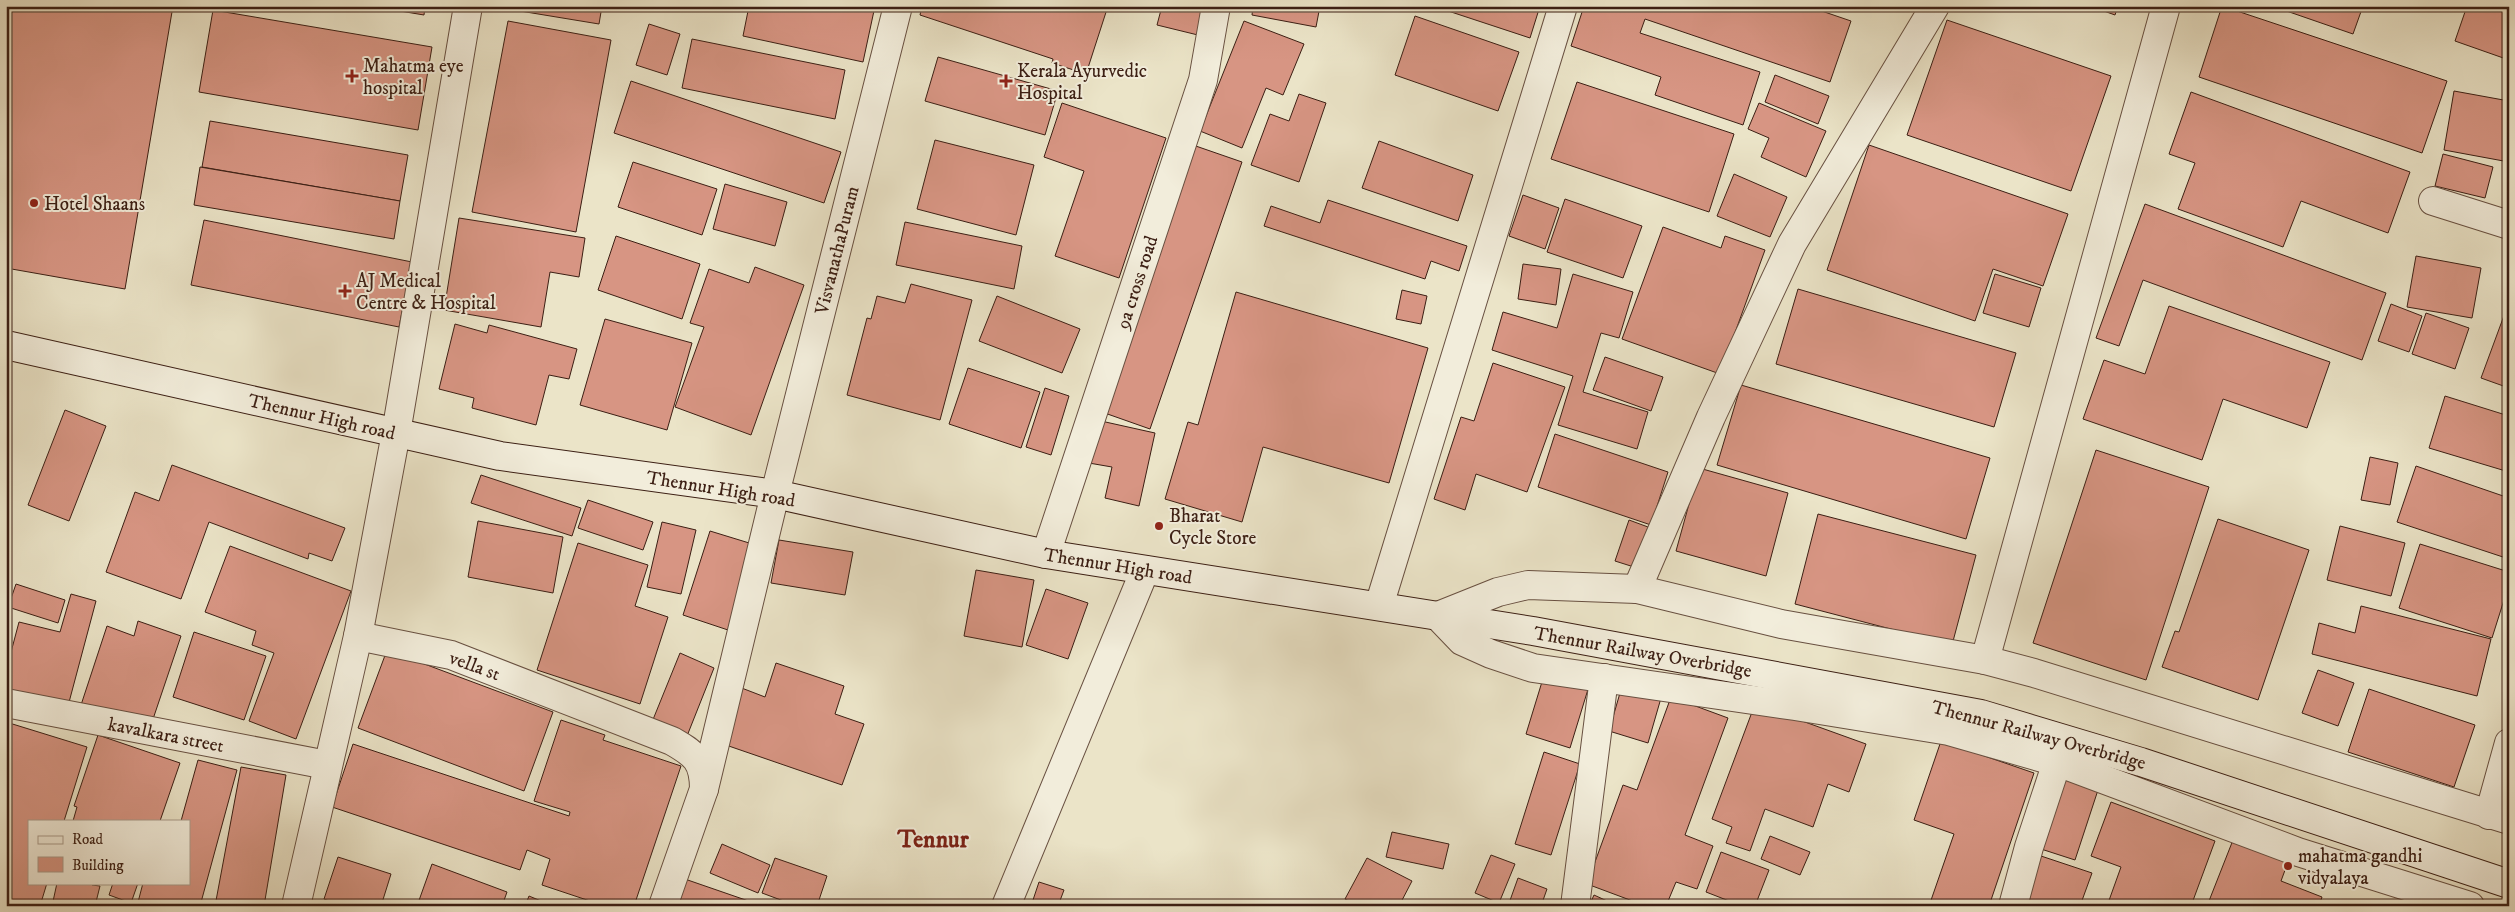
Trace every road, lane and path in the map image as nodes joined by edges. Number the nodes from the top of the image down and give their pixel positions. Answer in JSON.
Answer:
{"nodes":[{"id":1,"x":468,"y":6,"type":"edge"},
{"id":2,"x":898,"y":6,"type":"edge"},
{"id":3,"x":1216,"y":6,"type":"edge"},
{"id":4,"x":1563,"y":6,"type":"edge"},
{"id":5,"x":1935,"y":6,"type":"edge"},
{"id":6,"x":2166,"y":6,"type":"edge"},
{"id":7,"x":2433,"y":201,"type":"dead end"},
{"id":8,"x":2509,"y":225,"type":"edge"},
{"id":9,"x":6,"y":345,"type":"edge"},
{"id":10,"x":396,"y":433,"type":"junction"},
{"id":11,"x":775,"y":494,"type":"junction"},
{"id":12,"x":1046,"y":554,"type":"junction"},
{"id":13,"x":1145,"y":570,"type":"junction"},
{"id":14,"x":1637,"y":589,"type":"junction"},
{"id":15,"x":1379,"y":606,"type":"junction"},
{"id":16,"x":1438,"y":616,"type":"junction"},
{"id":17,"x":358,"y":636,"type":"junction"},
{"id":18,"x":1985,"y":660,"type":"junction"},
{"id":19,"x":1604,"y":678,"type":"junction"},
{"id":20,"x":6,"y":703,"type":"edge"},
{"id":21,"x":2509,"y":743,"type":"edge"},
{"id":22,"x":2057,"y":762,"type":"junction"},
{"id":23,"x":327,"y":765,"type":"junction"},
{"id":24,"x":704,"y":788,"type":"junction"},
{"id":25,"x":2499,"y":818,"type":"edge"},
{"id":26,"x":2509,"y":884,"type":"edge"},
{"id":27,"x":296,"y":906,"type":"edge"},
{"id":28,"x":663,"y":906,"type":"edge"},
{"id":29,"x":1006,"y":906,"type":"edge"},
{"id":30,"x":1575,"y":906,"type":"edge"},
{"id":31,"x":2013,"y":906,"type":"edge"},
{"id":32,"x":2470,"y":906,"type":"edge"}],
"edges":[{"from":1,"to":10,"type":"street"},
{"from":2,"to":11,"type":"street","name":"VisvanathaPuram"},
{"from":3,"to":12,"type":"street","name":"9a cross road"},
{"from":4,"to":15,"type":"street"},
{"from":5,"to":14,"type":"street"},
{"from":6,"to":18,"type":"street"},
{"from":7,"to":8,"type":"street"},
{"from":9,"to":10,"type":"street","name":"Thennur High road"},
{"from":10,"to":11,"type":"street","name":"Thennur High road"},
{"from":10,"to":17,"type":"street"},
{"from":11,"to":12,"type":"street","name":"Thennur High road"},
{"from":11,"to":24,"type":"street","name":"VisvanathaPuram"},
{"from":12,"to":13,"type":"street","name":"Thennur High road"},
{"from":13,"to":15,"type":"street","name":"Thennur High road"},
{"from":13,"to":29,"type":"street"},
{"from":14,"to":16,"type":"street"},
{"from":14,"to":18,"type":"street"},
{"from":15,"to":16,"type":"street","name":"Thennur High road"},
{"from":16,"to":19,"type":"street"},
{"from":16,"to":26,"type":"street","name":"Thennur Railway Overbridge"},
{"from":17,"to":23,"type":"street"},
{"from":17,"to":24,"type":"street","name":"vella st"},
{"from":18,"to":25,"type":"street"},
{"from":19,"to":22,"type":"street"},
{"from":19,"to":30,"type":"street"},
{"from":20,"to":23,"type":"street","name":"kavalkara street"},
{"from":21,"to":25,"type":"street"},
{"from":22,"to":31,"type":"street"},
{"from":22,"to":32,"type":"street"},
{"from":23,"to":27,"type":"street"},
{"from":24,"to":28,"type":"street","name":"vella st"}]}
